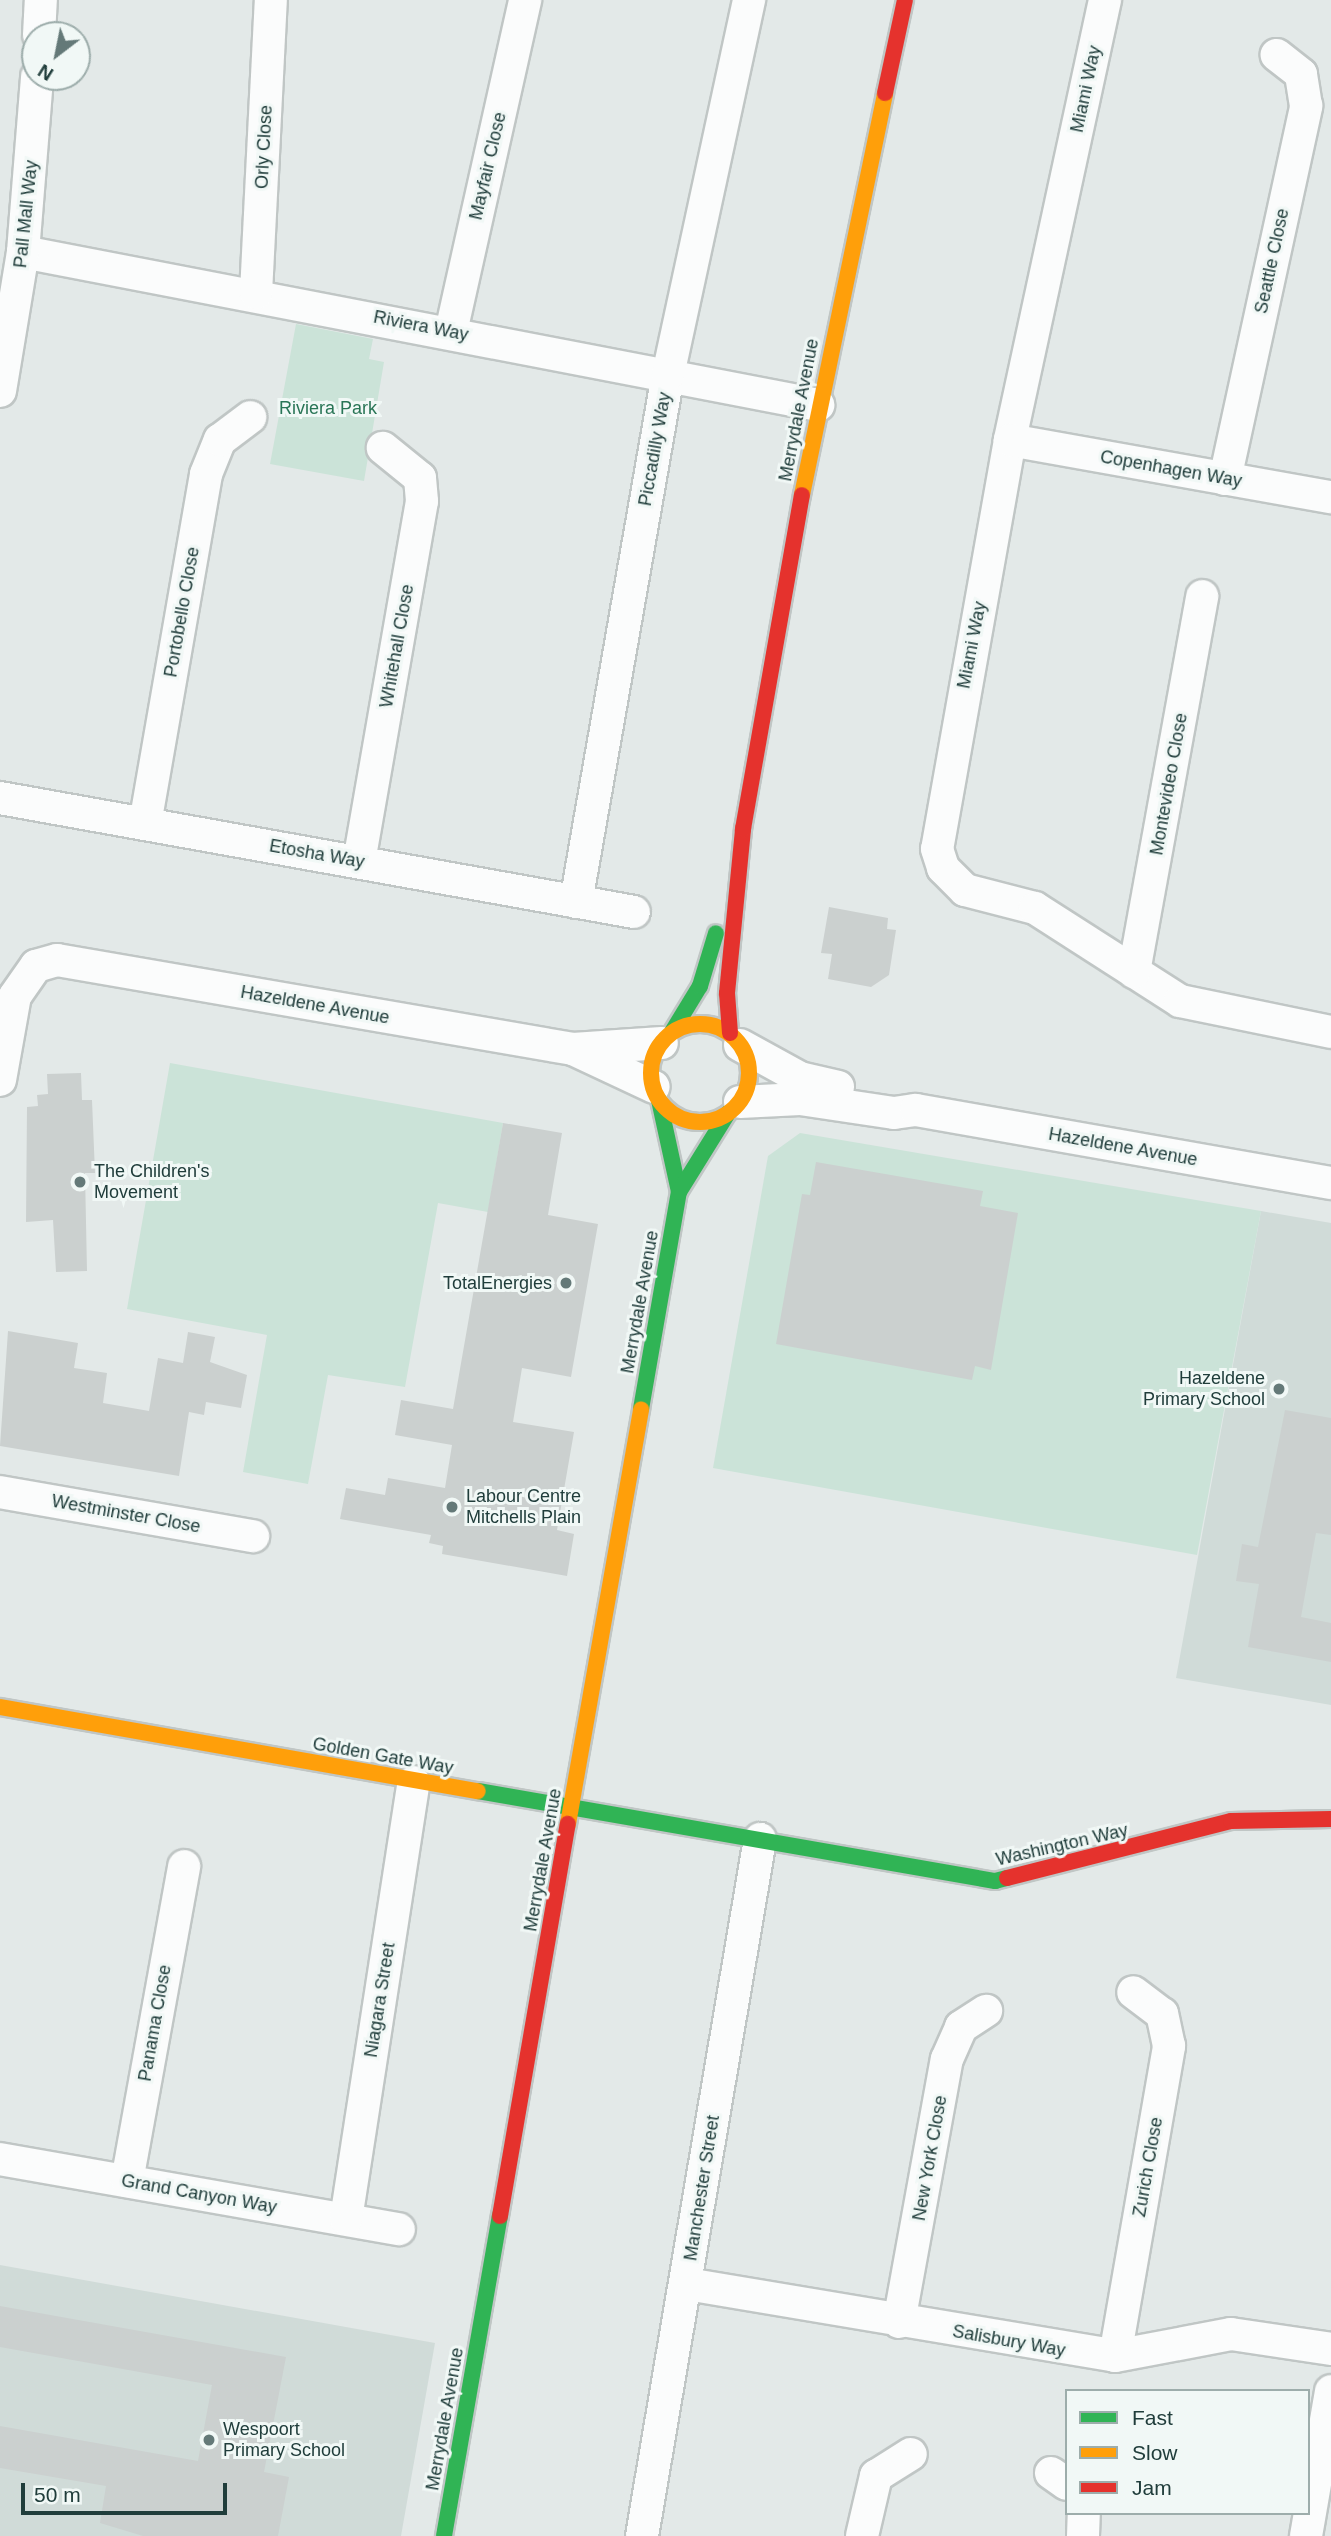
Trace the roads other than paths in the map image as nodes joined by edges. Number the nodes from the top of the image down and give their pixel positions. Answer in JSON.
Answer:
{"nodes":[{"id":1,"x":41,"y":0,"type":"edge"},
{"id":2,"x":271,"y":0,"type":"edge"},
{"id":3,"x":525,"y":0,"type":"edge"},
{"id":4,"x":749,"y":0,"type":"edge"},
{"id":5,"x":905,"y":0,"type":"edge"},
{"id":6,"x":1105,"y":0,"type":"edge"},
{"id":7,"x":40,"y":21,"type":"edge"},
{"id":8,"x":1277,"y":55,"type":"dead end"},
{"id":9,"x":36,"y":91,"type":"edge"},
{"id":10,"x":23,"y":252,"type":"junction"},
{"id":11,"x":256,"y":293,"type":"junction"},
{"id":12,"x":451,"y":332,"type":"junction"},
{"id":13,"x":668,"y":375,"type":"junction"},
{"id":14,"x":0,"y":391,"type":"edge"},
{"id":15,"x":818,"y":405,"type":"junction"},
{"id":16,"x":250,"y":417,"type":"dead end"},
{"id":17,"x":1010,"y":440,"type":"junction"},
{"id":18,"x":383,"y":449,"type":"dead end"},
{"id":19,"x":1225,"y":479,"type":"junction"},
{"id":20,"x":1331,"y":497,"type":"edge"},
{"id":21,"x":1202,"y":596,"type":"dead end"},
{"id":22,"x":0,"y":798,"type":"edge"},
{"id":23,"x":145,"y":824,"type":"junction"},
{"id":24,"x":743,"y":829,"type":"junction"},
{"id":25,"x":359,"y":862,"type":"junction"},
{"id":26,"x":576,"y":902,"type":"junction"},
{"id":27,"x":635,"y":912,"type":"dead end"},
{"id":28,"x":1134,"y":972,"type":"junction"},
{"id":29,"x":1331,"y":1032,"type":"edge"},
{"id":30,"x":667,"y":1038,"type":"junction"},
{"id":31,"x":735,"y":1039,"type":"junction"},
{"id":32,"x":573,"y":1049,"type":"junction"},
{"id":33,"x":0,"y":1080,"type":"edge"},
{"id":34,"x":657,"y":1093,"type":"junction"},
{"id":35,"x":734,"y":1107,"type":"junction"},
{"id":36,"x":916,"y":1110,"type":"junction"},
{"id":37,"x":1331,"y":1183,"type":"edge"},
{"id":38,"x":679,"y":1192,"type":"junction"},
{"id":39,"x":0,"y":1492,"type":"edge"},
{"id":40,"x":253,"y":1536,"type":"dead end"},
{"id":41,"x":0,"y":1707,"type":"edge"},
{"id":42,"x":414,"y":1782,"type":"junction"},
{"id":43,"x":572,"y":1807,"type":"junction"},
{"id":44,"x":1331,"y":1819,"type":"edge"},
{"id":45,"x":760,"y":1839,"type":"junction"},
{"id":46,"x":184,"y":1866,"type":"dead end"},
{"id":47,"x":1133,"y":1992,"type":"dead end"},
{"id":48,"x":986,"y":2011,"type":"dead end"},
{"id":49,"x":0,"y":2159,"type":"edge"},
{"id":50,"x":127,"y":2181,"type":"junction"},
{"id":51,"x":346,"y":2219,"type":"junction"},
{"id":52,"x":399,"y":2229,"type":"dead end"},
{"id":53,"x":687,"y":2284,"type":"junction"},
{"id":54,"x":900,"y":2322,"type":"junction"},
{"id":55,"x":1331,"y":2349,"type":"edge"},
{"id":56,"x":1115,"y":2356,"type":"junction"},
{"id":57,"x":1331,"y":2391,"type":"edge"},
{"id":58,"x":911,"y":2454,"type":"dead end"},
{"id":59,"x":1310,"y":2513,"type":"edge"},
{"id":60,"x":1084,"y":2515,"type":"edge"},
{"id":61,"x":1310,"y":2515,"type":"edge"},
{"id":62,"x":444,"y":2536,"type":"edge"},
{"id":63,"x":642,"y":2536,"type":"edge"},
{"id":64,"x":862,"y":2536,"type":"edge"},
{"id":65,"x":1083,"y":2536,"type":"edge"},
{"id":66,"x":1306,"y":2536,"type":"edge"}],
"edges":[{"from":1,"to":7,"type":"street"},
{"from":2,"to":11,"type":"street","name":"Orly Close"},
{"from":3,"to":12,"type":"street","name":"Mayfair Close"},
{"from":4,"to":13,"type":"street","name":"Piccadilly Way"},
{"from":5,"to":15,"type":"street","name":"Merrydale Avenue"},
{"from":6,"to":17,"type":"street","name":"Miami Way"},
{"from":8,"to":19,"type":"street","name":"Seattle Close"},
{"from":9,"to":10,"type":"street","name":"Pall Mall Way"},
{"from":10,"to":11,"type":"street","name":"Riviera Way"},
{"from":10,"to":14,"type":"street","name":"Pall Mall Way"},
{"from":11,"to":12,"type":"street","name":"Riviera Way"},
{"from":12,"to":13,"type":"street","name":"Riviera Way"},
{"from":13,"to":15,"type":"street","name":"Riviera Way"},
{"from":13,"to":26,"type":"street","name":"Piccadilly Way"},
{"from":15,"to":24,"type":"street","name":"Merrydale Avenue"},
{"from":16,"to":23,"type":"street","name":"Portobello Close"},
{"from":17,"to":19,"type":"street","name":"Copenhagen Way"},
{"from":17,"to":28,"type":"street","name":"Miami Way"},
{"from":18,"to":25,"type":"street","name":"Whitehall Close"},
{"from":19,"to":20,"type":"street","name":"Copenhagen Way"},
{"from":21,"to":28,"type":"street","name":"Montevideo Close"},
{"from":22,"to":23,"type":"street","name":"Etosha Way"},
{"from":23,"to":25,"type":"street","name":"Etosha Way"},
{"from":24,"to":30,"type":"street","name":"Merrydale Avenue"},
{"from":24,"to":31,"type":"street","name":"Merrydale Avenue"},
{"from":25,"to":26,"type":"street","name":"Etosha Way"},
{"from":26,"to":27,"type":"street","name":"Etosha Way"},
{"from":28,"to":29,"type":"street","name":"Miami Way"},
{"from":30,"to":31,"type":"street"},
{"from":30,"to":32,"type":"street","name":"Hazeldene Avenue"},
{"from":30,"to":34,"type":"street"},
{"from":31,"to":35,"type":"street"},
{"from":31,"to":36,"type":"street","name":"Hazeldene Avenue"},
{"from":32,"to":33,"type":"street","name":"Hazeldene Avenue"},
{"from":32,"to":34,"type":"street","name":"Hazeldene Avenue"},
{"from":34,"to":35,"type":"street"},
{"from":34,"to":38,"type":"street","name":"Merrydale Avenue"},
{"from":35,"to":36,"type":"street","name":"Hazeldene Avenue"},
{"from":35,"to":38,"type":"street","name":"Merrydale Avenue"},
{"from":36,"to":37,"type":"street","name":"Hazeldene Avenue"},
{"from":38,"to":43,"type":"street","name":"Merrydale Avenue"},
{"from":39,"to":40,"type":"street","name":"Westminster Close"},
{"from":41,"to":42,"type":"street","name":"Golden Gate Way"},
{"from":42,"to":43,"type":"street","name":"Golden Gate Way"},
{"from":42,"to":51,"type":"street","name":"Niagara Street"},
{"from":43,"to":45,"type":"street","name":"Golden Gate Way"},
{"from":43,"to":62,"type":"street","name":"Merrydale Avenue"},
{"from":44,"to":45,"type":"street","name":"Washington Way"},
{"from":45,"to":53,"type":"street","name":"Manchester Street"},
{"from":46,"to":50,"type":"street","name":"Panama Close"},
{"from":47,"to":56,"type":"street","name":"Zurich Close"},
{"from":48,"to":54,"type":"street","name":"New York Close"},
{"from":49,"to":50,"type":"street","name":"Grand Canyon Way"},
{"from":50,"to":51,"type":"street","name":"Grand Canyon Way"},
{"from":51,"to":52,"type":"street","name":"Grand Canyon Way"},
{"from":53,"to":54,"type":"street","name":"Salisbury Way"},
{"from":53,"to":63,"type":"street","name":"Manchester Street"},
{"from":54,"to":56,"type":"street","name":"Salisbury Way"},
{"from":55,"to":56,"type":"street","name":"Salisbury Way"},
{"from":57,"to":59,"type":"street"},
{"from":58,"to":64,"type":"street"},
{"from":60,"to":65,"type":"street"},
{"from":61,"to":66,"type":"street"}]}
